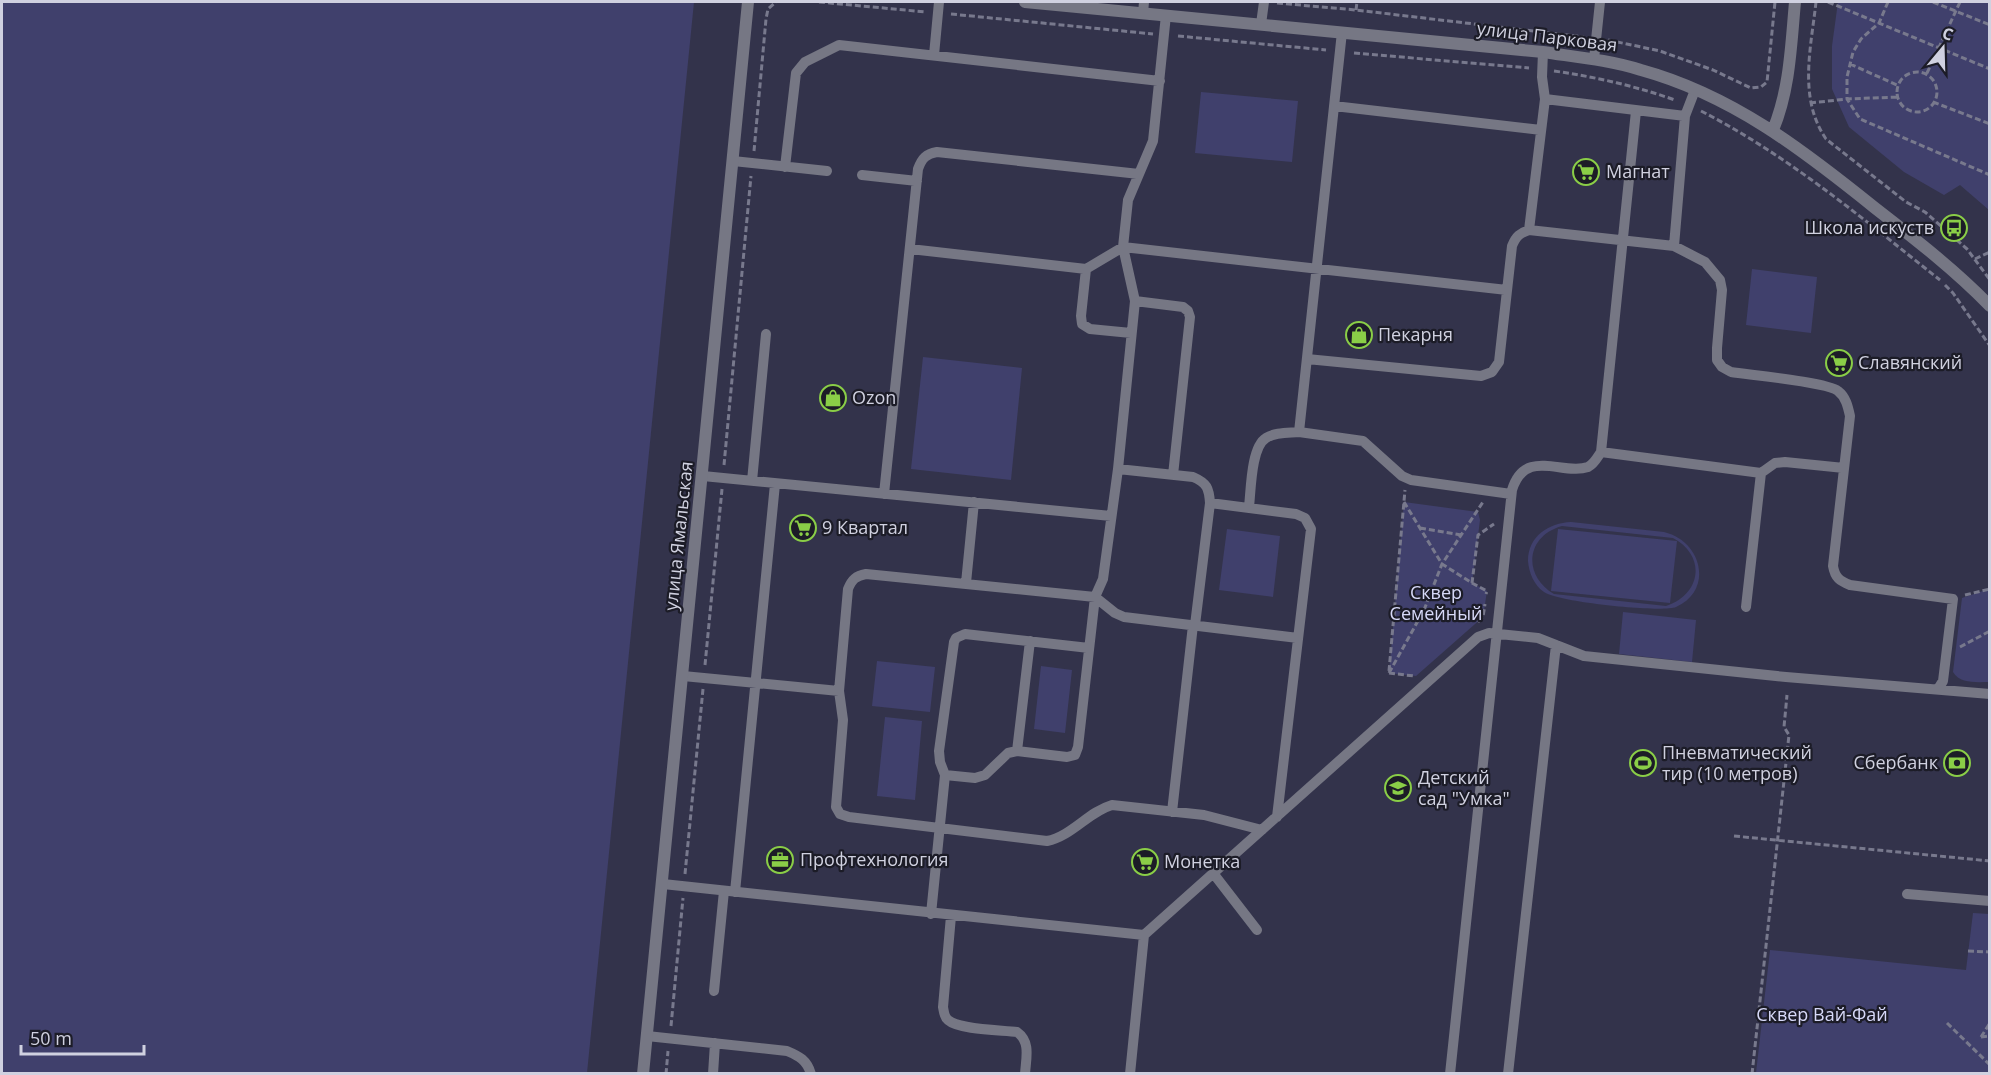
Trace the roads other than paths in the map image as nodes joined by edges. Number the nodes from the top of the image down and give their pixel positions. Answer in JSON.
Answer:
{"nodes":[{"id":1,"x":748,"y":2,"type":"edge"},
{"id":2,"x":1025,"y":2,"type":"edge"},
{"id":3,"x":1264,"y":2,"type":"edge"},
{"id":4,"x":1600,"y":2,"type":"edge"},
{"id":5,"x":1795,"y":2,"type":"edge"},
{"id":6,"x":939,"y":7,"type":"edge"},
{"id":7,"x":1143,"y":7,"type":"edge"},
{"id":8,"x":1166,"y":15,"type":"junction"},
{"id":9,"x":1261,"y":24,"type":"junction"},
{"id":10,"x":1342,"y":32,"type":"junction"},
{"id":11,"x":1543,"y":52,"type":"junction"},
{"id":12,"x":934,"y":55,"type":"junction"},
{"id":13,"x":1594,"y":59,"type":"junction"},
{"id":14,"x":1160,"y":81,"type":"junction"},
{"id":15,"x":1695,"y":90,"type":"junction"},
{"id":16,"x":1545,"y":99,"type":"junction"},
{"id":17,"x":1334,"y":106,"type":"junction"},
{"id":18,"x":1636,"y":111,"type":"junction"},
{"id":19,"x":1687,"y":111,"type":"junction"},
{"id":20,"x":1541,"y":130,"type":"junction"},
{"id":21,"x":1773,"y":130,"type":"junction"},
{"id":22,"x":733,"y":161,"type":"junction"},
{"id":23,"x":785,"y":167,"type":"junction"},
{"id":24,"x":827,"y":171,"type":"dead end"},
{"id":25,"x":1139,"y":174,"type":"junction"},
{"id":26,"x":862,"y":175,"type":"dead end"},
{"id":27,"x":917,"y":181,"type":"junction"},
{"id":28,"x":1529,"y":230,"type":"junction"},
{"id":29,"x":1623,"y":240,"type":"junction"},
{"id":30,"x":1674,"y":246,"type":"junction"},
{"id":31,"x":1123,"y":247,"type":"junction"},
{"id":32,"x":910,"y":249,"type":"junction"},
{"id":33,"x":1317,"y":268,"type":"junction"},
{"id":34,"x":1086,"y":269,"type":"junction"},
{"id":35,"x":1507,"y":290,"type":"junction"},
{"id":36,"x":1135,"y":301,"type":"junction"},
{"id":37,"x":1989,"y":306,"type":"edge"},
{"id":38,"x":766,"y":333,"type":"dead end"},
{"id":39,"x":1131,"y":333,"type":"junction"},
{"id":40,"x":1307,"y":359,"type":"junction"},
{"id":41,"x":1299,"y":432,"type":"junction"},
{"id":42,"x":1601,"y":452,"type":"junction"},
{"id":43,"x":1844,"y":468,"type":"junction"},
{"id":44,"x":1118,"y":469,"type":"junction"},
{"id":45,"x":1761,"y":473,"type":"junction"},
{"id":46,"x":1173,"y":475,"type":"junction"},
{"id":47,"x":703,"y":476,"type":"junction"},
{"id":48,"x":752,"y":481,"type":"junction"},
{"id":49,"x":775,"y":484,"type":"junction"},
{"id":50,"x":884,"y":494,"type":"junction"},
{"id":51,"x":1511,"y":494,"type":"junction"},
{"id":52,"x":974,"y":502,"type":"junction"},
{"id":53,"x":1210,"y":503,"type":"junction"},
{"id":54,"x":1250,"y":507,"type":"junction"},
{"id":55,"x":1111,"y":516,"type":"junction"},
{"id":56,"x":966,"y":583,"type":"junction"},
{"id":57,"x":1095,"y":597,"type":"junction"},
{"id":58,"x":1746,"y":607,"type":"dead end"},
{"id":59,"x":1194,"y":625,"type":"junction"},
{"id":60,"x":1498,"y":633,"type":"junction"},
{"id":61,"x":1298,"y":638,"type":"junction"},
{"id":62,"x":1030,"y":641,"type":"junction"},
{"id":63,"x":1556,"y":645,"type":"junction"},
{"id":64,"x":1089,"y":648,"type":"junction"},
{"id":65,"x":683,"y":676,"type":"junction"},
{"id":66,"x":756,"y":684,"type":"junction"},
{"id":67,"x":1938,"y":689,"type":"junction"},
{"id":68,"x":839,"y":692,"type":"junction"},
{"id":69,"x":1989,"y":694,"type":"edge"},
{"id":70,"x":1017,"y":751,"type":"junction"},
{"id":71,"x":945,"y":775,"type":"junction"},
{"id":72,"x":1172,"y":812,"type":"junction"},
{"id":73,"x":1277,"y":817,"type":"junction"},
{"id":74,"x":939,"y":828,"type":"junction"},
{"id":75,"x":1262,"y":830,"type":"junction"},
{"id":76,"x":1213,"y":873,"type":"junction"},
{"id":77,"x":663,"y":884,"type":"junction"},
{"id":78,"x":724,"y":891,"type":"junction"},
{"id":79,"x":735,"y":892,"type":"junction"},
{"id":80,"x":1907,"y":894,"type":"dead end"},
{"id":81,"x":1989,"y":901,"type":"edge"},
{"id":82,"x":931,"y":914,"type":"junction"},
{"id":83,"x":951,"y":916,"type":"junction"},
{"id":84,"x":1257,"y":930,"type":"dead end"},
{"id":85,"x":1144,"y":935,"type":"junction"},
{"id":86,"x":714,"y":991,"type":"dead end"},
{"id":87,"x":647,"y":1036,"type":"junction"},
{"id":88,"x":715,"y":1043,"type":"junction"},
{"id":89,"x":643,"y":1074,"type":"edge"},
{"id":90,"x":713,"y":1074,"type":"edge"},
{"id":91,"x":811,"y":1074,"type":"edge"},
{"id":92,"x":1025,"y":1074,"type":"edge"},
{"id":93,"x":1130,"y":1074,"type":"edge"},
{"id":94,"x":1450,"y":1074,"type":"edge"},
{"id":95,"x":1508,"y":1074,"type":"edge"}],
"edges":[{"from":1,"to":22,"type":"street","name":"улица Ямальская"},
{"from":2,"to":7,"type":"street","name":"улица Парковая"},
{"from":3,"to":9,"type":"lane"},
{"from":4,"to":13,"type":"lane"},
{"from":5,"to":21,"type":"street"},
{"from":6,"to":12,"type":"lane"},
{"from":7,"to":8,"type":"street","name":"улица Парковая"},
{"from":8,"to":9,"type":"street","name":"улица Парковая"},
{"from":8,"to":14,"type":"lane"},
{"from":9,"to":10,"type":"street","name":"улица Парковая"},
{"from":10,"to":11,"type":"street","name":"улица Парковая"},
{"from":10,"to":17,"type":"lane"},
{"from":11,"to":13,"type":"street","name":"улица Парковая"},
{"from":11,"to":16,"type":"lane"},
{"from":12,"to":14,"type":"lane"},
{"from":12,"to":23,"type":"lane"},
{"from":13,"to":15,"type":"street","name":"улица Парковая"},
{"from":14,"to":25,"type":"lane"},
{"from":15,"to":19,"type":"lane"},
{"from":15,"to":21,"type":"street","name":"улица Парковая"},
{"from":16,"to":18,"type":"lane"},
{"from":16,"to":20,"type":"lane"},
{"from":17,"to":20,"type":"lane"},
{"from":17,"to":33,"type":"lane"},
{"from":18,"to":19,"type":"lane"},
{"from":18,"to":29,"type":"lane"},
{"from":19,"to":30,"type":"lane"},
{"from":20,"to":28,"type":"lane"},
{"from":21,"to":37,"type":"street","name":"улица Парковая"},
{"from":22,"to":23,"type":"lane"},
{"from":22,"to":47,"type":"street","name":"улица Ямальская"},
{"from":23,"to":24,"type":"lane"},
{"from":25,"to":27,"type":"lane"},
{"from":25,"to":31,"type":"lane"},
{"from":26,"to":27,"type":"lane"},
{"from":27,"to":32,"type":"lane"},
{"from":28,"to":29,"type":"lane"},
{"from":28,"to":35,"type":"lane"},
{"from":29,"to":30,"type":"lane"},
{"from":29,"to":42,"type":"lane"},
{"from":30,"to":43,"type":"lane"},
{"from":31,"to":33,"type":"lane"},
{"from":31,"to":34,"type":"lane"},
{"from":31,"to":36,"type":"lane"},
{"from":32,"to":34,"type":"lane"},
{"from":32,"to":50,"type":"lane"},
{"from":33,"to":35,"type":"lane"},
{"from":33,"to":40,"type":"lane"},
{"from":34,"to":39,"type":"lane"},
{"from":35,"to":40,"type":"lane"},
{"from":36,"to":39,"type":"lane"},
{"from":36,"to":46,"type":"lane"},
{"from":38,"to":48,"type":"lane"},
{"from":39,"to":44,"type":"lane"},
{"from":40,"to":41,"type":"lane"},
{"from":41,"to":51,"type":"lane"},
{"from":41,"to":54,"type":"lane"},
{"from":42,"to":45,"type":"lane"},
{"from":42,"to":51,"type":"lane"},
{"from":43,"to":45,"type":"lane"},
{"from":43,"to":67,"type":"lane"},
{"from":44,"to":46,"type":"lane"},
{"from":44,"to":55,"type":"lane"},
{"from":45,"to":58,"type":"lane"},
{"from":46,"to":53,"type":"lane"},
{"from":47,"to":48,"type":"lane"},
{"from":47,"to":65,"type":"street","name":"улица Ямальская"},
{"from":48,"to":49,"type":"lane"},
{"from":49,"to":50,"type":"lane"},
{"from":49,"to":66,"type":"lane"},
{"from":50,"to":52,"type":"lane"},
{"from":51,"to":60,"type":"lane"},
{"from":52,"to":55,"type":"lane"},
{"from":52,"to":56,"type":"lane"},
{"from":53,"to":54,"type":"lane"},
{"from":53,"to":59,"type":"lane"},
{"from":54,"to":61,"type":"lane"},
{"from":55,"to":57,"type":"lane"},
{"from":56,"to":57,"type":"lane"},
{"from":56,"to":68,"type":"lane"},
{"from":57,"to":59,"type":"lane"},
{"from":57,"to":64,"type":"lane"},
{"from":59,"to":61,"type":"lane"},
{"from":59,"to":72,"type":"lane"},
{"from":60,"to":63,"type":"lane"},
{"from":60,"to":73,"type":"lane"},
{"from":60,"to":94,"type":"lane"},
{"from":61,"to":73,"type":"lane"},
{"from":62,"to":64,"type":"lane"},
{"from":62,"to":70,"type":"lane"},
{"from":62,"to":71,"type":"lane"},
{"from":63,"to":67,"type":"lane"},
{"from":63,"to":95,"type":"lane"},
{"from":64,"to":70,"type":"lane"},
{"from":65,"to":66,"type":"lane"},
{"from":65,"to":77,"type":"street","name":"улица Ямальская"},
{"from":66,"to":68,"type":"lane"},
{"from":66,"to":79,"type":"lane"},
{"from":67,"to":69,"type":"lane"},
{"from":68,"to":74,"type":"lane"},
{"from":70,"to":71,"type":"lane"},
{"from":71,"to":74,"type":"lane"},
{"from":72,"to":74,"type":"lane"},
{"from":72,"to":75,"type":"lane"},
{"from":73,"to":75,"type":"lane"},
{"from":74,"to":82,"type":"lane"},
{"from":75,"to":76,"type":"lane"},
{"from":76,"to":84,"type":"lane"},
{"from":76,"to":85,"type":"lane"},
{"from":77,"to":78,"type":"lane"},
{"from":77,"to":87,"type":"street","name":"улица Ямальская"},
{"from":78,"to":79,"type":"lane"},
{"from":78,"to":86,"type":"lane"},
{"from":79,"to":82,"type":"lane"},
{"from":80,"to":81,"type":"lane"},
{"from":82,"to":83,"type":"lane"},
{"from":83,"to":85,"type":"lane"},
{"from":83,"to":92,"type":"lane"},
{"from":85,"to":93,"type":"lane"},
{"from":87,"to":88,"type":"lane"},
{"from":87,"to":89,"type":"street","name":"улица Ямальская"},
{"from":88,"to":90,"type":"lane"},
{"from":88,"to":91,"type":"lane"}]}
